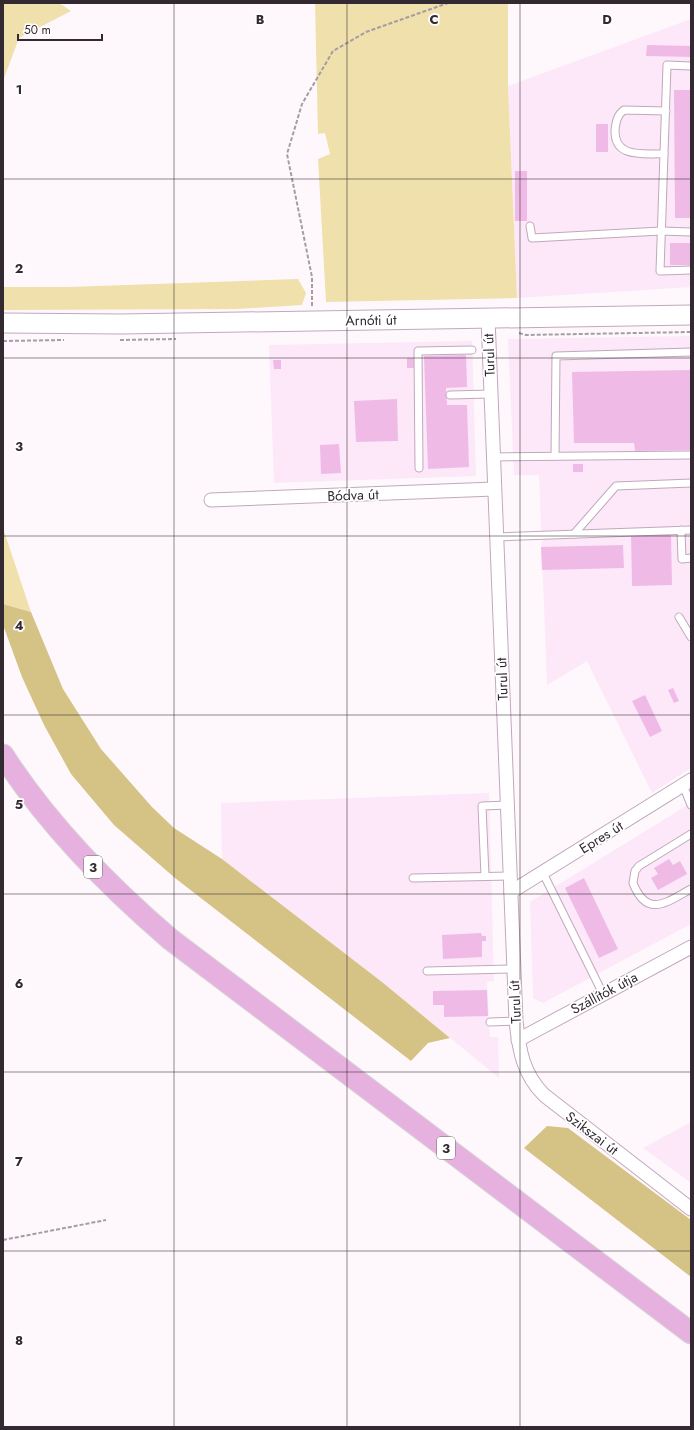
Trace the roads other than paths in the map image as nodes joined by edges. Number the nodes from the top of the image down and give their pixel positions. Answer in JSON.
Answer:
{"nodes":[{"id":1,"x":691,"y":66,"type":"edge"},
{"id":2,"x":666,"y":111,"type":"junction"},
{"id":3,"x":664,"y":154,"type":"junction"},
{"id":4,"x":530,"y":226,"type":"dead end"},
{"id":5,"x":661,"y":232,"type":"junction"},
{"id":6,"x":691,"y":232,"type":"edge"},
{"id":7,"x":691,"y":270,"type":"edge"},
{"id":8,"x":691,"y":315,"type":"edge"},
{"id":9,"x":488,"y":318,"type":"junction"},
{"id":10,"x":3,"y":323,"type":"edge"},
{"id":11,"x":50,"y":323,"type":"junction"},
{"id":12,"x":3,"y":326,"type":"edge"},
{"id":13,"x":472,"y":350,"type":"dead end"},
{"id":14,"x":691,"y":352,"type":"edge"},
{"id":15,"x":490,"y":394,"type":"junction"},
{"id":16,"x":450,"y":395,"type":"dead end"},
{"id":17,"x":691,"y":454,"type":"edge"},
{"id":18,"x":555,"y":456,"type":"junction"},
{"id":19,"x":493,"y":457,"type":"junction"},
{"id":20,"x":418,"y":468,"type":"dead end"},
{"id":21,"x":691,"y":483,"type":"edge"},
{"id":22,"x":494,"y":489,"type":"junction"},
{"id":23,"x":211,"y":500,"type":"dead end"},
{"id":24,"x":681,"y":530,"type":"junction"},
{"id":25,"x":691,"y":530,"type":"edge"},
{"id":26,"x":574,"y":534,"type":"junction"},
{"id":27,"x":497,"y":537,"type":"junction"},
{"id":28,"x":691,"y":558,"type":"edge"},
{"id":29,"x":679,"y":617,"type":"dead end"},
{"id":30,"x":691,"y":637,"type":"edge"},
{"id":31,"x":3,"y":755,"type":"edge"},
{"id":32,"x":687,"y":783,"type":"edge"},
{"id":33,"x":508,"y":805,"type":"junction"},
{"id":34,"x":691,"y":805,"type":"edge"},
{"id":35,"x":691,"y":834,"type":"edge"},
{"id":36,"x":543,"y":873,"type":"junction"},
{"id":37,"x":485,"y":876,"type":"junction"},
{"id":38,"x":510,"y":876,"type":"junction"},
{"id":39,"x":413,"y":878,"type":"dead end"},
{"id":40,"x":691,"y":889,"type":"edge"},
{"id":41,"x":511,"y":892,"type":"junction"},
{"id":42,"x":691,"y":947,"type":"edge"},
{"id":43,"x":514,"y":969,"type":"junction"},
{"id":44,"x":427,"y":970,"type":"dead end"},
{"id":45,"x":603,"y":994,"type":"junction"},
{"id":46,"x":516,"y":1021,"type":"junction"},
{"id":47,"x":490,"y":1022,"type":"dead end"},
{"id":48,"x":518,"y":1040,"type":"junction"},
{"id":49,"x":691,"y":1208,"type":"edge"},
{"id":50,"x":691,"y":1333,"type":"edge"}],
"edges":[{"from":1,"to":2,"type":"lane"},
{"from":2,"to":3,"type":"lane"},
{"from":2,"to":3,"type":"lane"},
{"from":3,"to":5,"type":"lane"},
{"from":4,"to":5,"type":"lane"},
{"from":5,"to":6,"type":"lane"},
{"from":5,"to":7,"type":"lane"},
{"from":8,"to":9,"type":"main road","name":"Arnóti út"},
{"from":9,"to":11,"type":"main road","name":"Arnóti út"},
{"from":9,"to":15,"type":"street","name":"Turul út"},
{"from":10,"to":11,"type":"main road"},
{"from":11,"to":12,"type":"main road"},
{"from":13,"to":20,"type":"lane"},
{"from":14,"to":18,"type":"lane"},
{"from":15,"to":16,"type":"lane"},
{"from":15,"to":19,"type":"street","name":"Turul út"},
{"from":17,"to":18,"type":"lane"},
{"from":18,"to":19,"type":"lane"},
{"from":19,"to":22,"type":"street","name":"Turul út"},
{"from":21,"to":26,"type":"lane"},
{"from":22,"to":23,"type":"street","name":"Bódva út"},
{"from":22,"to":27,"type":"street","name":"Turul út"},
{"from":24,"to":25,"type":"lane"},
{"from":24,"to":26,"type":"lane"},
{"from":24,"to":28,"type":"lane"},
{"from":26,"to":27,"type":"lane"},
{"from":27,"to":33,"type":"street","name":"Turul út"},
{"from":29,"to":30,"type":"lane"},
{"from":31,"to":50,"type":"main road","number":"3"},
{"from":32,"to":34,"type":"lane"},
{"from":32,"to":36,"type":"street","name":"Epres út"},
{"from":33,"to":37,"type":"lane"},
{"from":33,"to":38,"type":"street","name":"Turul út"},
{"from":35,"to":40,"type":"lane"},
{"from":36,"to":41,"type":"street","name":"Epres út"},
{"from":36,"to":45,"type":"lane"},
{"from":37,"to":38,"type":"lane"},
{"from":37,"to":39,"type":"lane"},
{"from":38,"to":41,"type":"street","name":"Turul út"},
{"from":41,"to":43,"type":"street","name":"Turul út"},
{"from":42,"to":45,"type":"street","name":"Szállítók útja"},
{"from":43,"to":44,"type":"lane"},
{"from":43,"to":46,"type":"street","name":"Turul út"},
{"from":45,"to":48,"type":"street","name":"Szállítók útja"},
{"from":46,"to":47,"type":"lane"},
{"from":46,"to":48,"type":"street","name":"Turul út"},
{"from":48,"to":49,"type":"street","name":"Szikszai út"}]}
